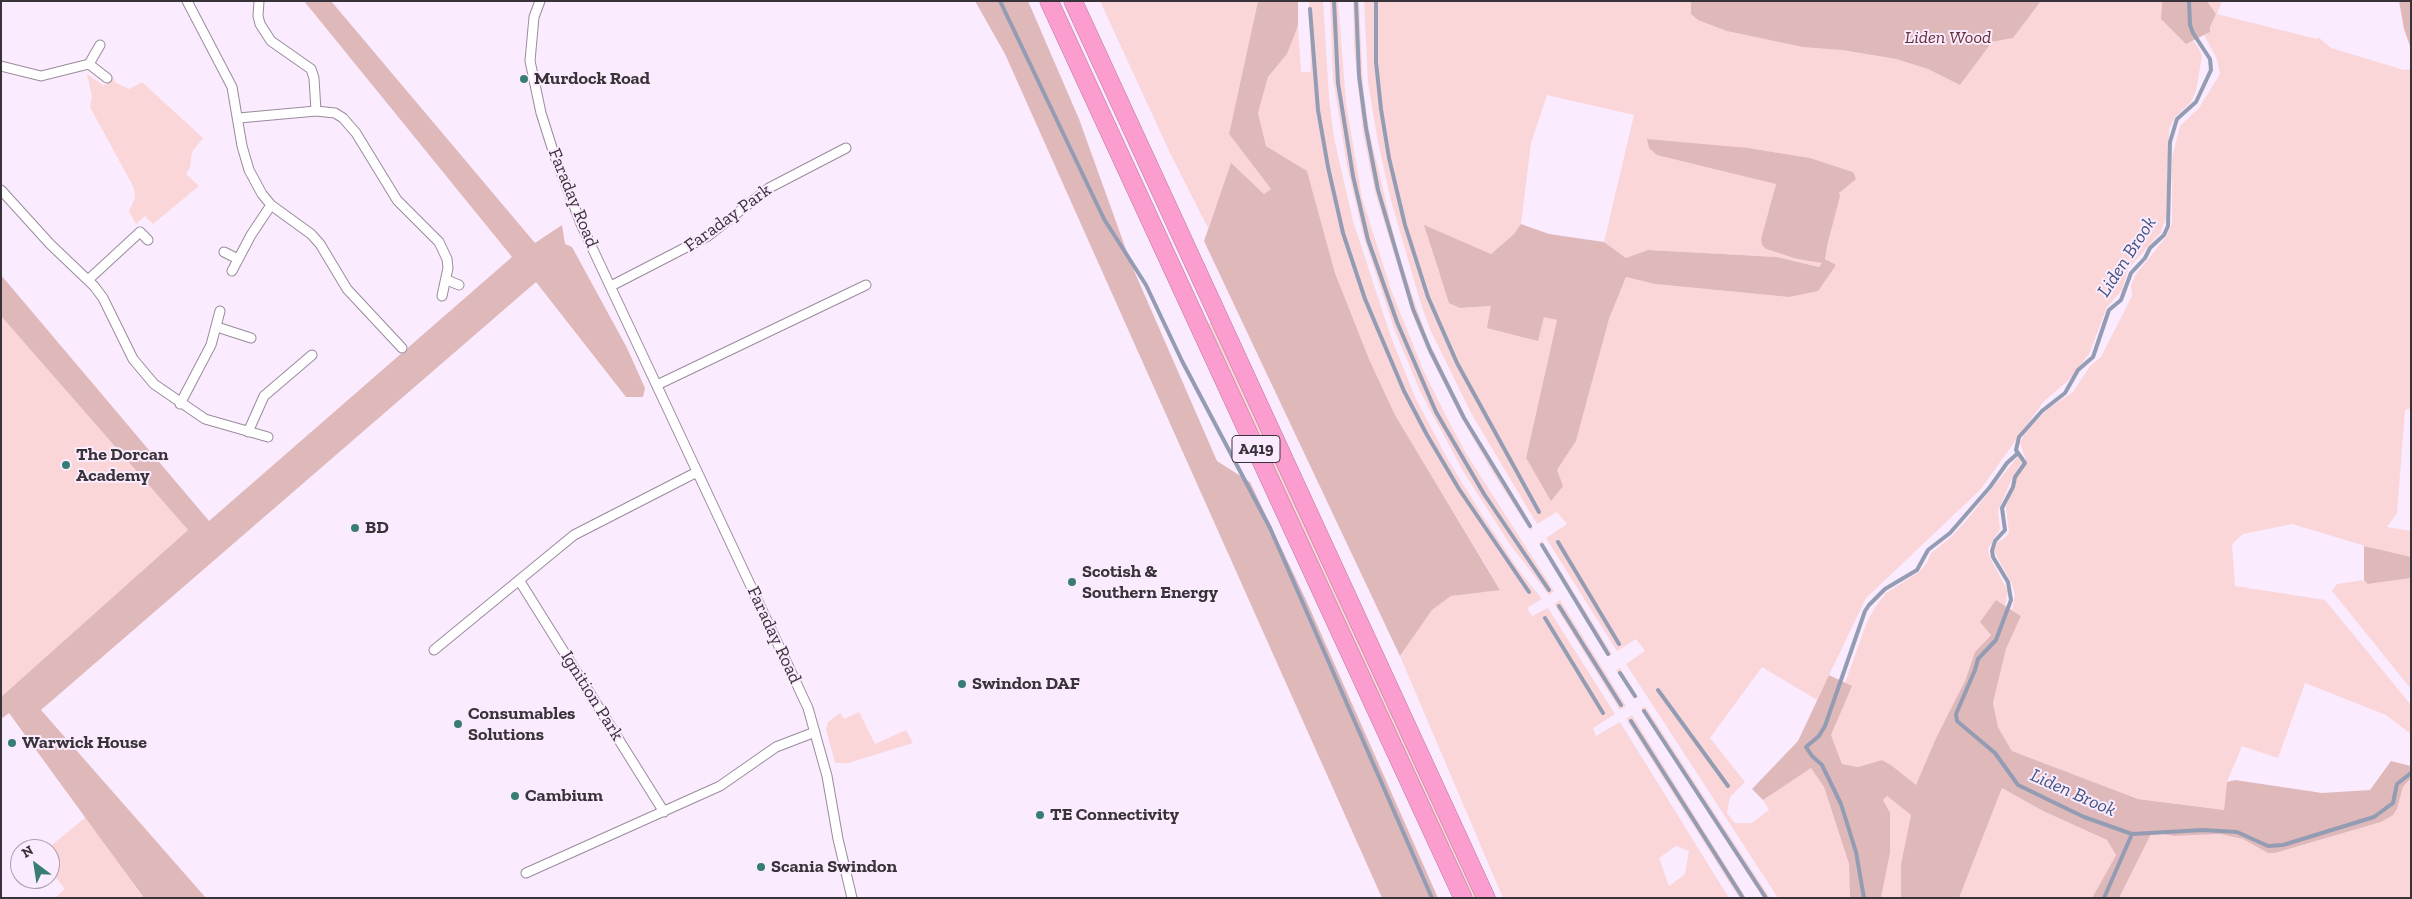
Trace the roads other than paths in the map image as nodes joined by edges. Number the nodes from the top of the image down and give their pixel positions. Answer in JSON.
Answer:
{"nodes":[{"id":1,"x":187,"y":1,"type":"edge"},
{"id":2,"x":540,"y":1,"type":"edge"},
{"id":3,"x":1049,"y":1,"type":"edge"},
{"id":4,"x":1073,"y":1,"type":"edge"},
{"id":5,"x":257,"y":2,"type":"edge"},
{"id":6,"x":100,"y":45,"type":"dead end"},
{"id":7,"x":89,"y":64,"type":"junction"},
{"id":8,"x":1,"y":66,"type":"edge"},
{"id":9,"x":107,"y":78,"type":"dead end"},
{"id":10,"x":316,"y":111,"type":"junction"},
{"id":11,"x":238,"y":118,"type":"junction"},
{"id":12,"x":846,"y":148,"type":"dead end"},
{"id":13,"x":1,"y":190,"type":"edge"},
{"id":14,"x":271,"y":205,"type":"junction"},
{"id":15,"x":148,"y":240,"type":"dead end"},
{"id":16,"x":224,"y":252,"type":"dead end"},
{"id":17,"x":238,"y":259,"type":"junction"},
{"id":18,"x":232,"y":271,"type":"dead end"},
{"id":19,"x":88,"y":280,"type":"junction"},
{"id":20,"x":446,"y":280,"type":"junction"},
{"id":21,"x":459,"y":285,"type":"dead end"},
{"id":22,"x":866,"y":285,"type":"dead end"},
{"id":23,"x":610,"y":286,"type":"junction"},
{"id":24,"x":442,"y":296,"type":"dead end"},
{"id":25,"x":220,"y":311,"type":"dead end"},
{"id":26,"x":217,"y":327,"type":"junction"},
{"id":27,"x":251,"y":338,"type":"dead end"},
{"id":28,"x":402,"y":348,"type":"dead end"},
{"id":29,"x":312,"y":355,"type":"dead end"},
{"id":30,"x":657,"y":385,"type":"junction"},
{"id":31,"x":180,"y":404,"type":"junction"},
{"id":32,"x":248,"y":432,"type":"junction"},
{"id":33,"x":268,"y":437,"type":"dead end"},
{"id":34,"x":697,"y":472,"type":"junction"},
{"id":35,"x":518,"y":580,"type":"junction"},
{"id":36,"x":434,"y":650,"type":"dead end"},
{"id":37,"x":816,"y":732,"type":"junction"},
{"id":38,"x":664,"y":812,"type":"junction"},
{"id":39,"x":526,"y":872,"type":"dead end"},
{"id":40,"x":852,"y":898,"type":"edge"},
{"id":41,"x":1463,"y":898,"type":"edge"},
{"id":42,"x":1486,"y":898,"type":"edge"}],
"edges":[{"from":1,"to":11,"type":"street"},
{"from":2,"to":23,"type":"street","name":"Faraday Road"},
{"from":3,"to":41,"type":"highway","number":"A419"},
{"from":4,"to":42,"type":"highway","number":"A419"},
{"from":5,"to":10,"type":"street"},
{"from":6,"to":7,"type":"street"},
{"from":7,"to":8,"type":"street"},
{"from":7,"to":9,"type":"street"},
{"from":10,"to":11,"type":"street"},
{"from":10,"to":20,"type":"street"},
{"from":11,"to":14,"type":"street"},
{"from":12,"to":23,"type":"street","name":"Faraday Park"},
{"from":13,"to":19,"type":"street"},
{"from":14,"to":17,"type":"street"},
{"from":14,"to":28,"type":"street"},
{"from":15,"to":19,"type":"street"},
{"from":16,"to":17,"type":"street"},
{"from":17,"to":18,"type":"street"},
{"from":19,"to":31,"type":"street"},
{"from":20,"to":21,"type":"street"},
{"from":20,"to":24,"type":"street"},
{"from":22,"to":30,"type":"street"},
{"from":23,"to":30,"type":"street","name":"Faraday Road"},
{"from":25,"to":26,"type":"street"},
{"from":26,"to":27,"type":"street"},
{"from":26,"to":31,"type":"street"},
{"from":29,"to":32,"type":"street"},
{"from":30,"to":34,"type":"street","name":"Faraday Road"},
{"from":31,"to":32,"type":"street"},
{"from":32,"to":33,"type":"street"},
{"from":34,"to":35,"type":"street"},
{"from":34,"to":37,"type":"street","name":"Faraday Road"},
{"from":35,"to":36,"type":"street"},
{"from":35,"to":38,"type":"street","name":"Ignition Park"},
{"from":37,"to":38,"type":"street"},
{"from":37,"to":40,"type":"street","name":"Faraday Road"},
{"from":38,"to":39,"type":"street"}]}
